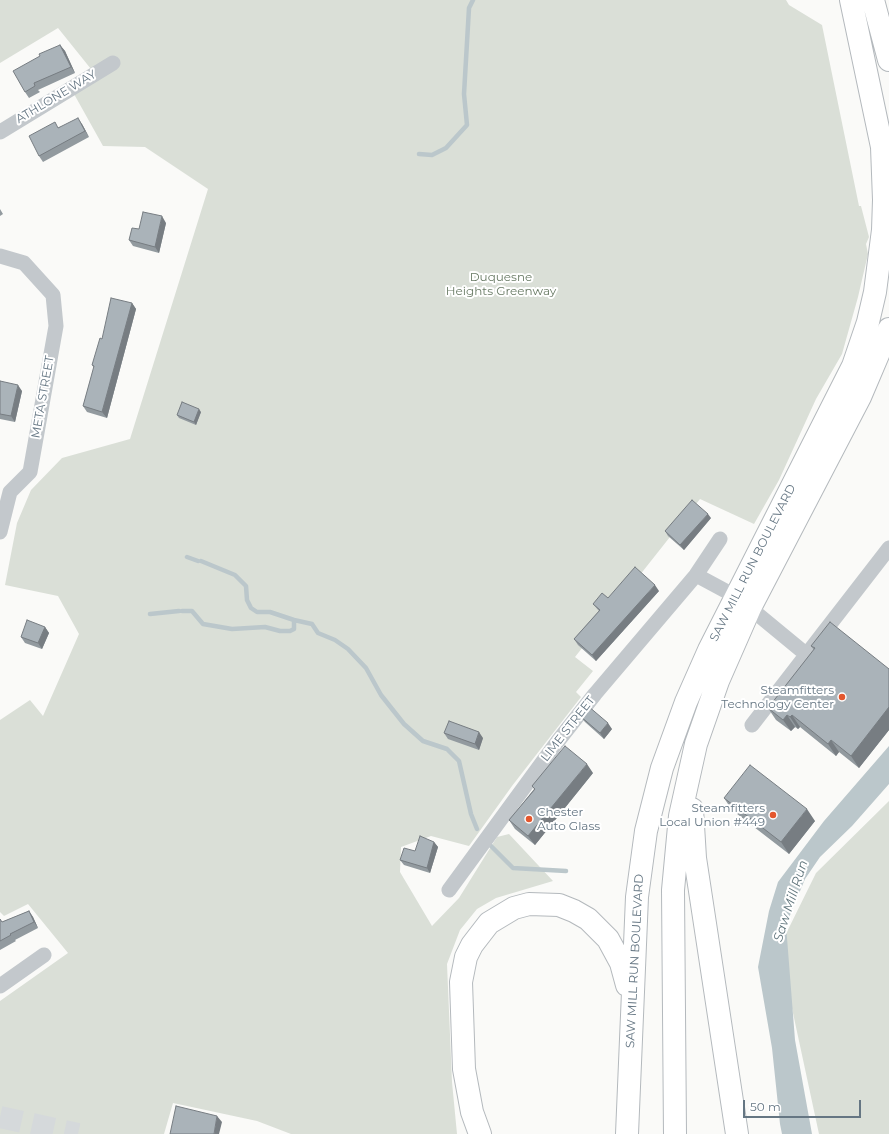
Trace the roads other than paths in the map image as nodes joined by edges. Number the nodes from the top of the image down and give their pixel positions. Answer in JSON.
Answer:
{"nodes":[{"id":1,"x":851,"y":0,"type":"edge"},
{"id":2,"x":873,"y":0,"type":"edge"},
{"id":3,"x":889,"y":60,"type":"edge"},
{"id":4,"x":113,"y":63,"type":"dead end"},
{"id":5,"x":0,"y":132,"type":"edge"},
{"id":6,"x":886,"y":235,"type":"edge"},
{"id":7,"x":0,"y":256,"type":"edge"},
{"id":8,"x":889,"y":329,"type":"edge"},
{"id":9,"x":5,"y":495,"type":"edge"},
{"id":10,"x":0,"y":532,"type":"edge"},
{"id":11,"x":720,"y":539,"type":"dead end"},
{"id":12,"x":889,"y":548,"type":"edge"},
{"id":13,"x":696,"y":575,"type":"junction"},
{"id":14,"x":742,"y":602,"type":"junction"},
{"id":15,"x":807,"y":655,"type":"junction"},
{"id":16,"x":752,"y":725,"type":"dead end"},
{"id":17,"x":696,"y":744,"type":"junction"},
{"id":18,"x":449,"y":890,"type":"dead end"},
{"id":19,"x":44,"y":955,"type":"dead end"},
{"id":20,"x":0,"y":986,"type":"edge"},
{"id":21,"x":632,"y":1003,"type":"junction"},
{"id":22,"x":480,"y":1134,"type":"edge"},
{"id":23,"x":628,"y":1134,"type":"edge"},
{"id":24,"x":675,"y":1134,"type":"edge"},
{"id":25,"x":737,"y":1134,"type":"edge"}],
"edges":[{"from":1,"to":6,"type":"highway","name":"SAW MILL RUN BOULEVARD"},
{"from":2,"to":3,"type":"highway"},
{"from":4,"to":5,"type":"street","name":"ATHLONE WAY"},
{"from":6,"to":14,"type":"highway","name":"SAW MILL RUN BOULEVARD"},
{"from":7,"to":9,"type":"street","name":"META STREET"},
{"from":8,"to":14,"type":"highway","name":"SAW MILL RUN BOULEVARD"},
{"from":9,"to":10,"type":"street","name":"META STREET"},
{"from":11,"to":13,"type":"street","name":"LIME STREET"},
{"from":12,"to":15,"type":"street"},
{"from":13,"to":14,"type":"street"},
{"from":13,"to":18,"type":"street","name":"LIME STREET"},
{"from":14,"to":15,"type":"street"},
{"from":14,"to":17,"type":"highway","name":"SAW MILL RUN BOULEVARD"},
{"from":14,"to":21,"type":"highway","name":"SAW MILL RUN BOULEVARD"},
{"from":15,"to":16,"type":"street"},
{"from":17,"to":24,"type":"highway","name":"SAW MILL RUN BOULEVARD"},
{"from":17,"to":25,"type":"highway"},
{"from":19,"to":20,"type":"street"},
{"from":21,"to":22,"type":"highway"},
{"from":21,"to":23,"type":"highway","name":"SAW MILL RUN BOULEVARD"}]}
